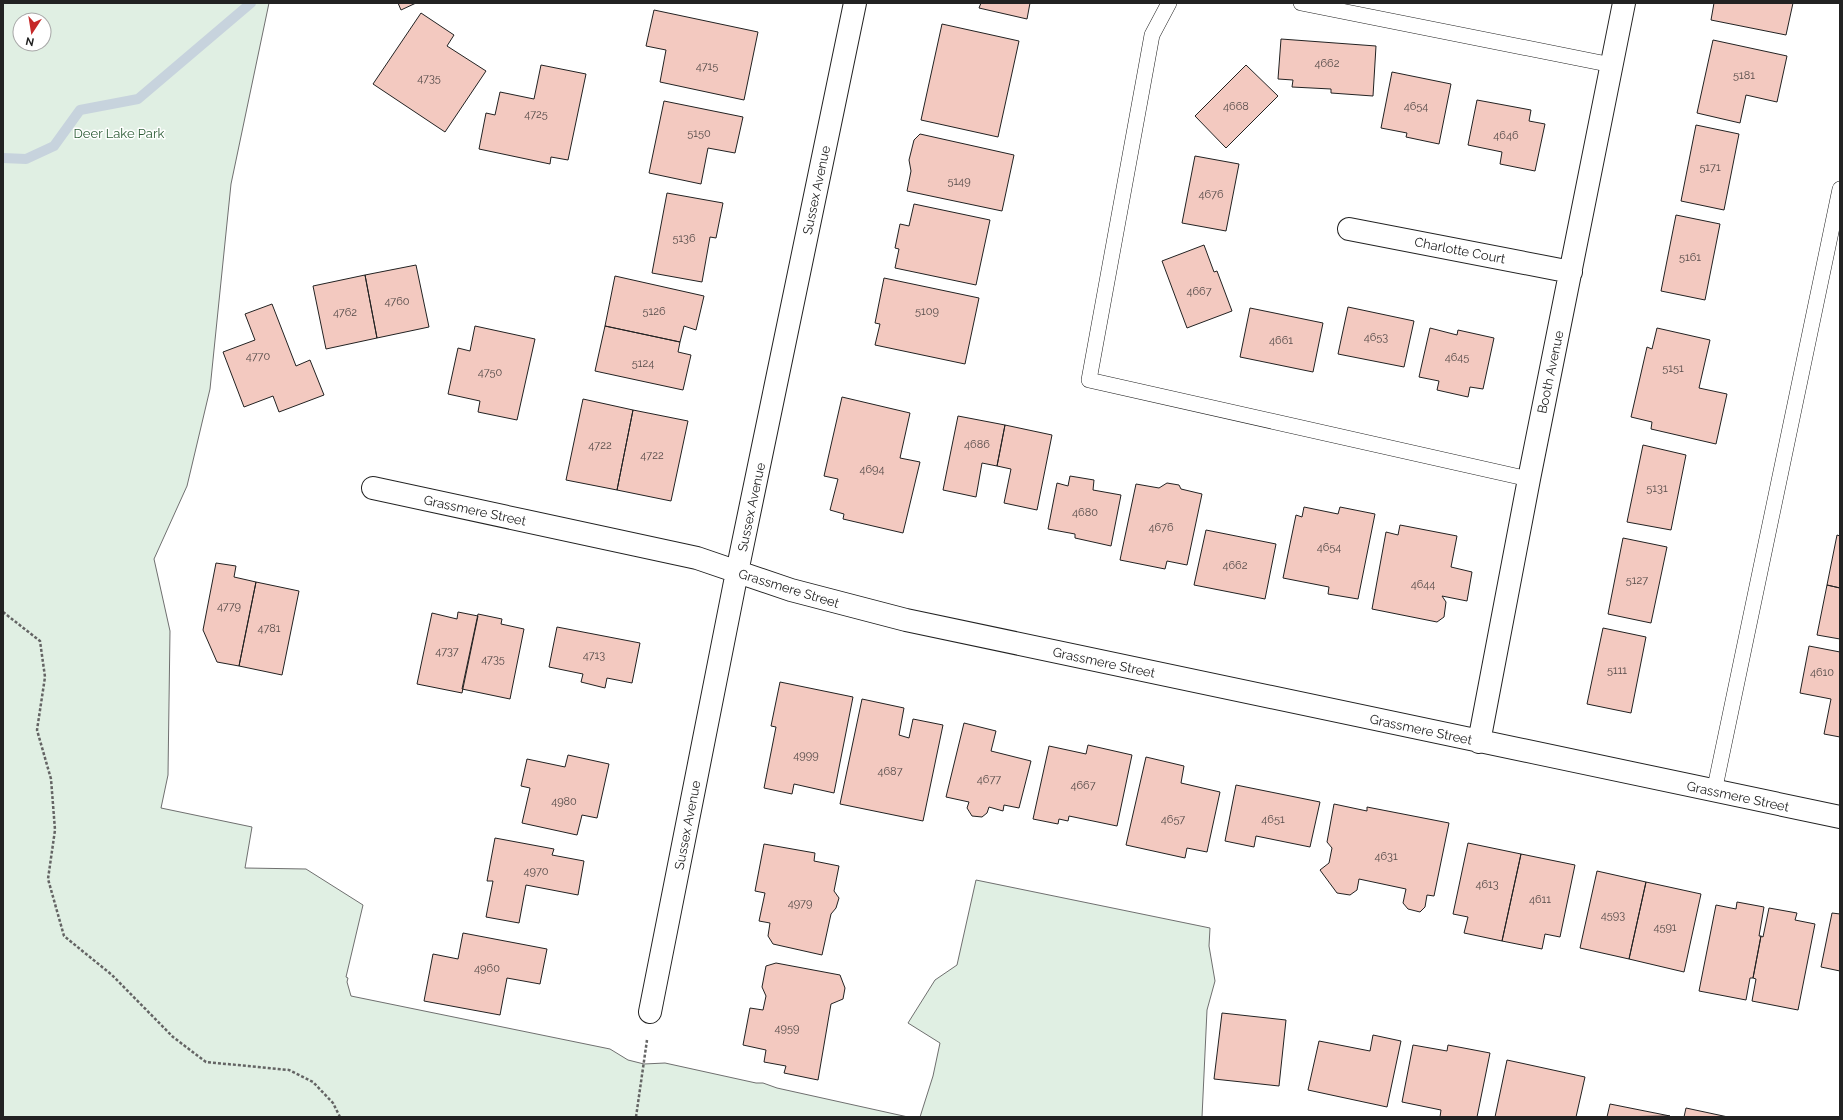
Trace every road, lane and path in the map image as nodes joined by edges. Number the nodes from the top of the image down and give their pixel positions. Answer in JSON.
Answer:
{"nodes":[{"id":1,"x":855,"y":3,"type":"edge"},
{"id":2,"x":1169,"y":3,"type":"edge"},
{"id":3,"x":1301,"y":3,"type":"edge"},
{"id":4,"x":1624,"y":3,"type":"edge"},
{"id":5,"x":1612,"y":65,"type":"junction"},
{"id":6,"x":1840,"y":189,"type":"edge"},
{"id":7,"x":1349,"y":229,"type":"dead end"},
{"id":8,"x":1571,"y":272,"type":"junction"},
{"id":9,"x":1529,"y":479,"type":"junction"},
{"id":10,"x":373,"y":488,"type":"dead end"},
{"id":11,"x":737,"y":572,"type":"junction"},
{"id":12,"x":3,"y":612,"type":"edge"},
{"id":13,"x":1480,"y":742,"type":"junction"},
{"id":14,"x":1714,"y":792,"type":"junction"},
{"id":15,"x":1840,"y":817,"type":"edge"},
{"id":16,"x":650,"y":1012,"type":"joint"},
{"id":17,"x":340,"y":1117,"type":"edge"},
{"id":18,"x":636,"y":1117,"type":"edge"}],
"edges":[{"from":1,"to":11,"type":"street","name":"Sussex Avenue"},
{"from":2,"to":9,"type":"lane"},
{"from":3,"to":5,"type":"lane"},
{"from":4,"to":5,"type":"street","name":"Booth Avenue"},
{"from":5,"to":8,"type":"street","name":"Booth Avenue"},
{"from":6,"to":14,"type":"lane"},
{"from":7,"to":8,"type":"street","name":"Charlotte Court"},
{"from":8,"to":9,"type":"street","name":"Booth Avenue"},
{"from":9,"to":13,"type":"street","name":"Booth Avenue"},
{"from":10,"to":11,"type":"street","name":"Grassmere Street"},
{"from":11,"to":13,"type":"street","name":"Grassmere Street"},
{"from":11,"to":16,"type":"street","name":"Sussex Avenue"},
{"from":12,"to":17,"type":"path"},
{"from":13,"to":14,"type":"street","name":"Grassmere Street"},
{"from":14,"to":15,"type":"street","name":"Grassmere Street"},
{"from":16,"to":18,"type":"path"}]}
